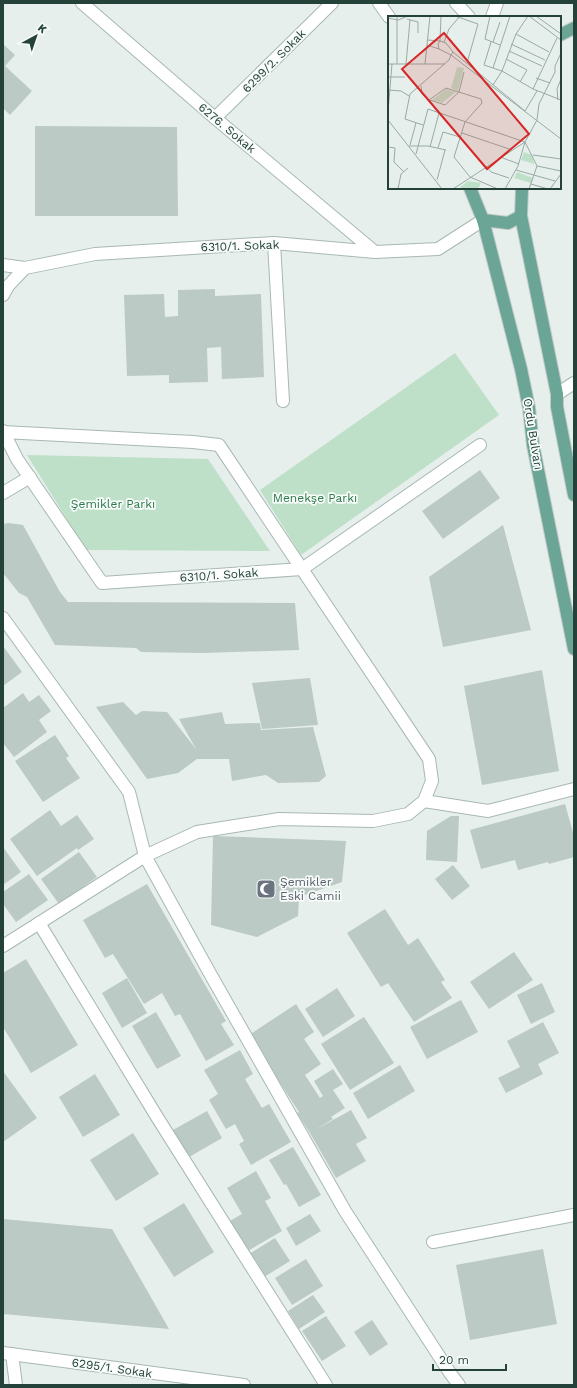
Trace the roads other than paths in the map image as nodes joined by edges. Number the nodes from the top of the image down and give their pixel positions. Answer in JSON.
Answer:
{"nodes":[{"id":1,"x":82,"y":3,"type":"edge"},
{"id":2,"x":332,"y":3,"type":"edge"},
{"id":3,"x":378,"y":3,"type":"edge"},
{"id":4,"x":456,"y":3,"type":"edge"},
{"id":5,"x":497,"y":3,"type":"edge"},
{"id":6,"x":388,"y":16,"type":"edge"},
{"id":7,"x":468,"y":16,"type":"edge"},
{"id":8,"x":492,"y":16,"type":"edge"},
{"id":9,"x":574,"y":28,"type":"edge"},
{"id":10,"x":561,"y":34,"type":"edge"},
{"id":11,"x":215,"y":118,"type":"junction"},
{"id":12,"x":470,"y":189,"type":"edge"},
{"id":13,"x":522,"y":189,"type":"edge"},
{"id":14,"x":521,"y":216,"type":"junction"},
{"id":15,"x":483,"y":220,"type":"junction"},
{"id":16,"x":274,"y":243,"type":"junction"},
{"id":17,"x":375,"y":252,"type":"junction"},
{"id":18,"x":3,"y":265,"type":"edge"},
{"id":19,"x":25,"y":268,"type":"junction"},
{"id":20,"x":3,"y":295,"type":"edge"},
{"id":21,"x":574,"y":383,"type":"edge"},
{"id":22,"x":557,"y":394,"type":"junction"},
{"id":23,"x":283,"y":400,"type":"dead end"},
{"id":24,"x":3,"y":431,"type":"edge"},
{"id":25,"x":480,"y":445,"type":"dead end"},
{"id":26,"x":30,"y":477,"type":"junction"},
{"id":27,"x":3,"y":493,"type":"edge"},
{"id":28,"x":574,"y":495,"type":"edge"},
{"id":29,"x":302,"y":569,"type":"junction"},
{"id":30,"x":3,"y":618,"type":"edge"},
{"id":31,"x":574,"y":649,"type":"edge"},
{"id":32,"x":574,"y":789,"type":"edge"},
{"id":33,"x":424,"y":801,"type":"junction"},
{"id":34,"x":145,"y":856,"type":"junction"},
{"id":35,"x":39,"y":923,"type":"junction"},
{"id":36,"x":4,"y":944,"type":"edge"},
{"id":37,"x":574,"y":1215,"type":"edge"},
{"id":38,"x":433,"y":1242,"type":"dead end"},
{"id":39,"x":8,"y":1354,"type":"edge"},
{"id":40,"x":189,"y":1381,"type":"edge"},
{"id":41,"x":16,"y":1385,"type":"edge"},
{"id":42,"x":244,"y":1385,"type":"edge"},
{"id":43,"x":326,"y":1385,"type":"edge"},
{"id":44,"x":458,"y":1385,"type":"edge"}],
"edges":[{"from":1,"to":11,"type":"street","name":"6276. Sokak"},
{"from":2,"to":11,"type":"street","name":"6299/2. Sokak"},
{"from":3,"to":6,"type":"street"},
{"from":4,"to":7,"type":"street"},
{"from":5,"to":8,"type":"street"},
{"from":9,"to":10,"type":"main road"},
{"from":11,"to":17,"type":"street","name":"6276. Sokak"},
{"from":12,"to":15,"type":"main road","name":"Ordu Bulvarı"},
{"from":13,"to":14,"type":"main road"},
{"from":14,"to":15,"type":"main road"},
{"from":14,"to":22,"type":"main road"},
{"from":15,"to":17,"type":"street","name":"6310/1. Sokak"},
{"from":15,"to":31,"type":"main road","name":"Ordu Bulvarı"},
{"from":16,"to":17,"type":"street","name":"6310/1. Sokak"},
{"from":16,"to":19,"type":"street","name":"6310/1. Sokak"},
{"from":16,"to":23,"type":"street"},
{"from":18,"to":19,"type":"street","name":"6310/1. Sokak"},
{"from":19,"to":20,"type":"street"},
{"from":21,"to":22,"type":"street"},
{"from":22,"to":28,"type":"main road"},
{"from":24,"to":26,"type":"street","name":"6310/1. Sokak"},
{"from":24,"to":29,"type":"street"},
{"from":25,"to":29,"type":"street"},
{"from":26,"to":27,"type":"street"},
{"from":26,"to":29,"type":"street","name":"6310/1. Sokak"},
{"from":29,"to":33,"type":"street"},
{"from":30,"to":34,"type":"street"},
{"from":32,"to":33,"type":"street"},
{"from":33,"to":34,"type":"street"},
{"from":34,"to":35,"type":"street"},
{"from":34,"to":44,"type":"street"},
{"from":35,"to":36,"type":"street"},
{"from":35,"to":43,"type":"street"},
{"from":37,"to":38,"type":"street"},
{"from":39,"to":40,"type":"street","name":"6295/1. Sokak"},
{"from":39,"to":41,"type":"street"},
{"from":40,"to":42,"type":"street","name":"6295/1. Sokak"}]}
